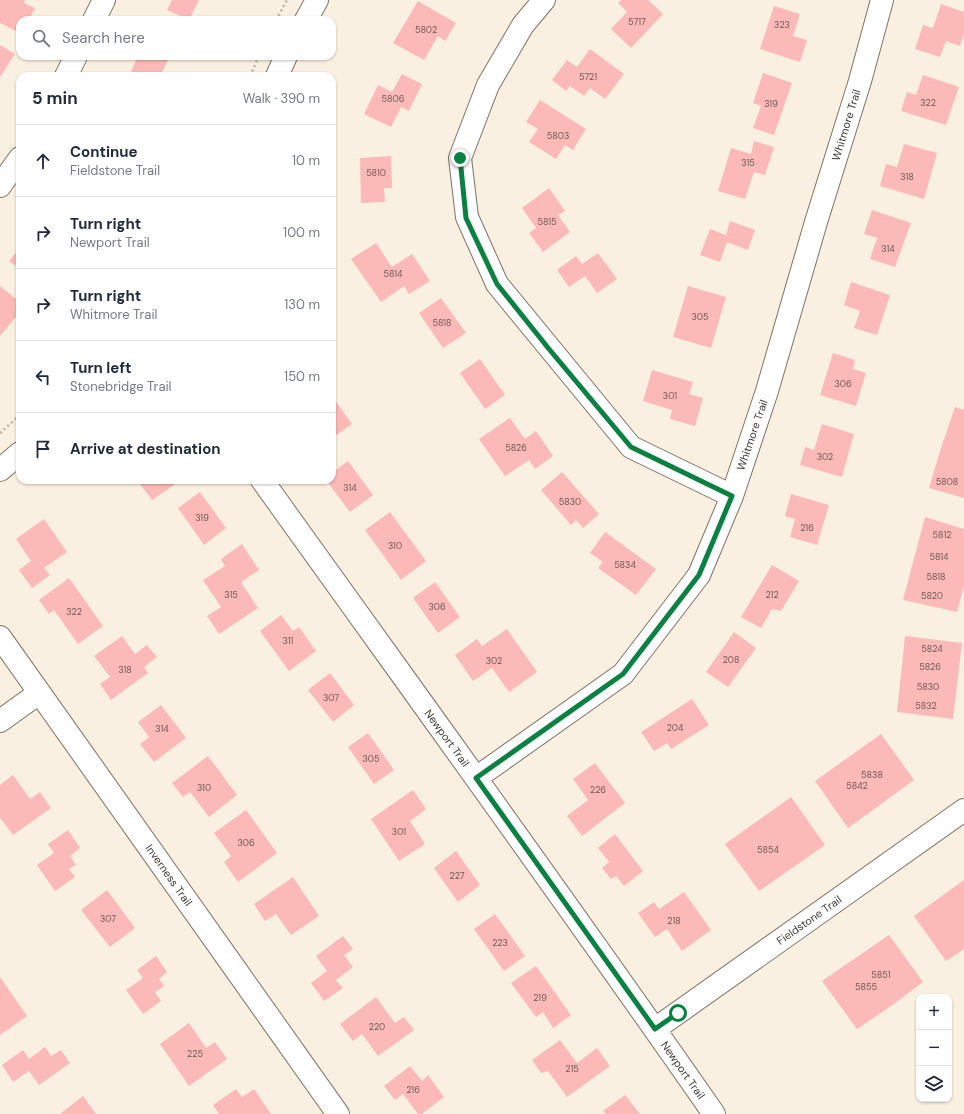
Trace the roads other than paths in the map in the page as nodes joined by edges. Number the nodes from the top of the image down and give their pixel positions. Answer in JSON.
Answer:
{"nodes":[{"id":1,"x":104,"y":0,"type":"edge"},
{"id":2,"x":317,"y":0,"type":"edge"},
{"id":3,"x":544,"y":0,"type":"edge"},
{"id":4,"x":882,"y":0,"type":"edge"},
{"id":5,"x":96,"y":16,"type":"edge"},
{"id":6,"x":308,"y":16,"type":"edge"},
{"id":7,"x":74,"y":60,"type":"edge"},
{"id":8,"x":284,"y":60,"type":"edge"},
{"id":9,"x":68,"y":72,"type":"edge"},
{"id":10,"x":279,"y":72,"type":"edge"},
{"id":11,"x":16,"y":164,"type":"edge"},
{"id":12,"x":0,"y":186,"type":"edge"},
{"id":13,"x":16,"y":456,"type":"edge"},
{"id":14,"x":0,"y":470,"type":"edge"},
{"id":15,"x":265,"y":484,"type":"edge"},
{"id":16,"x":732,"y":496,"type":"junction"},
{"id":17,"x":0,"y":637,"type":"edge"},
{"id":18,"x":40,"y":693,"type":"junction"},
{"id":19,"x":0,"y":721,"type":"edge"},
{"id":20,"x":476,"y":778,"type":"junction"},
{"id":21,"x":964,"y":810,"type":"edge"},
{"id":22,"x":655,"y":1029,"type":"junction"},
{"id":23,"x":338,"y":1114,"type":"edge"},
{"id":24,"x":714,"y":1114,"type":"edge"}],
"edges":[{"from":1,"to":5,"type":"street"},
{"from":2,"to":6,"type":"street"},
{"from":3,"to":16,"type":"street"},
{"from":4,"to":16,"type":"street","name":"Whitmore Trail"},
{"from":7,"to":9,"type":"street"},
{"from":8,"to":10,"type":"street"},
{"from":11,"to":12,"type":"street"},
{"from":13,"to":14,"type":"street"},
{"from":15,"to":20,"type":"street","name":"Newport Trail"},
{"from":16,"to":20,"type":"street","name":"Whitmore Trail"},
{"from":17,"to":18,"type":"street","name":"Inverness Trail"},
{"from":18,"to":19,"type":"street"},
{"from":18,"to":23,"type":"street","name":"Inverness Trail"},
{"from":20,"to":22,"type":"street","name":"Newport Trail"},
{"from":21,"to":22,"type":"street","name":"Fieldstone Trail"},
{"from":22,"to":24,"type":"street","name":"Newport Trail"}]}
